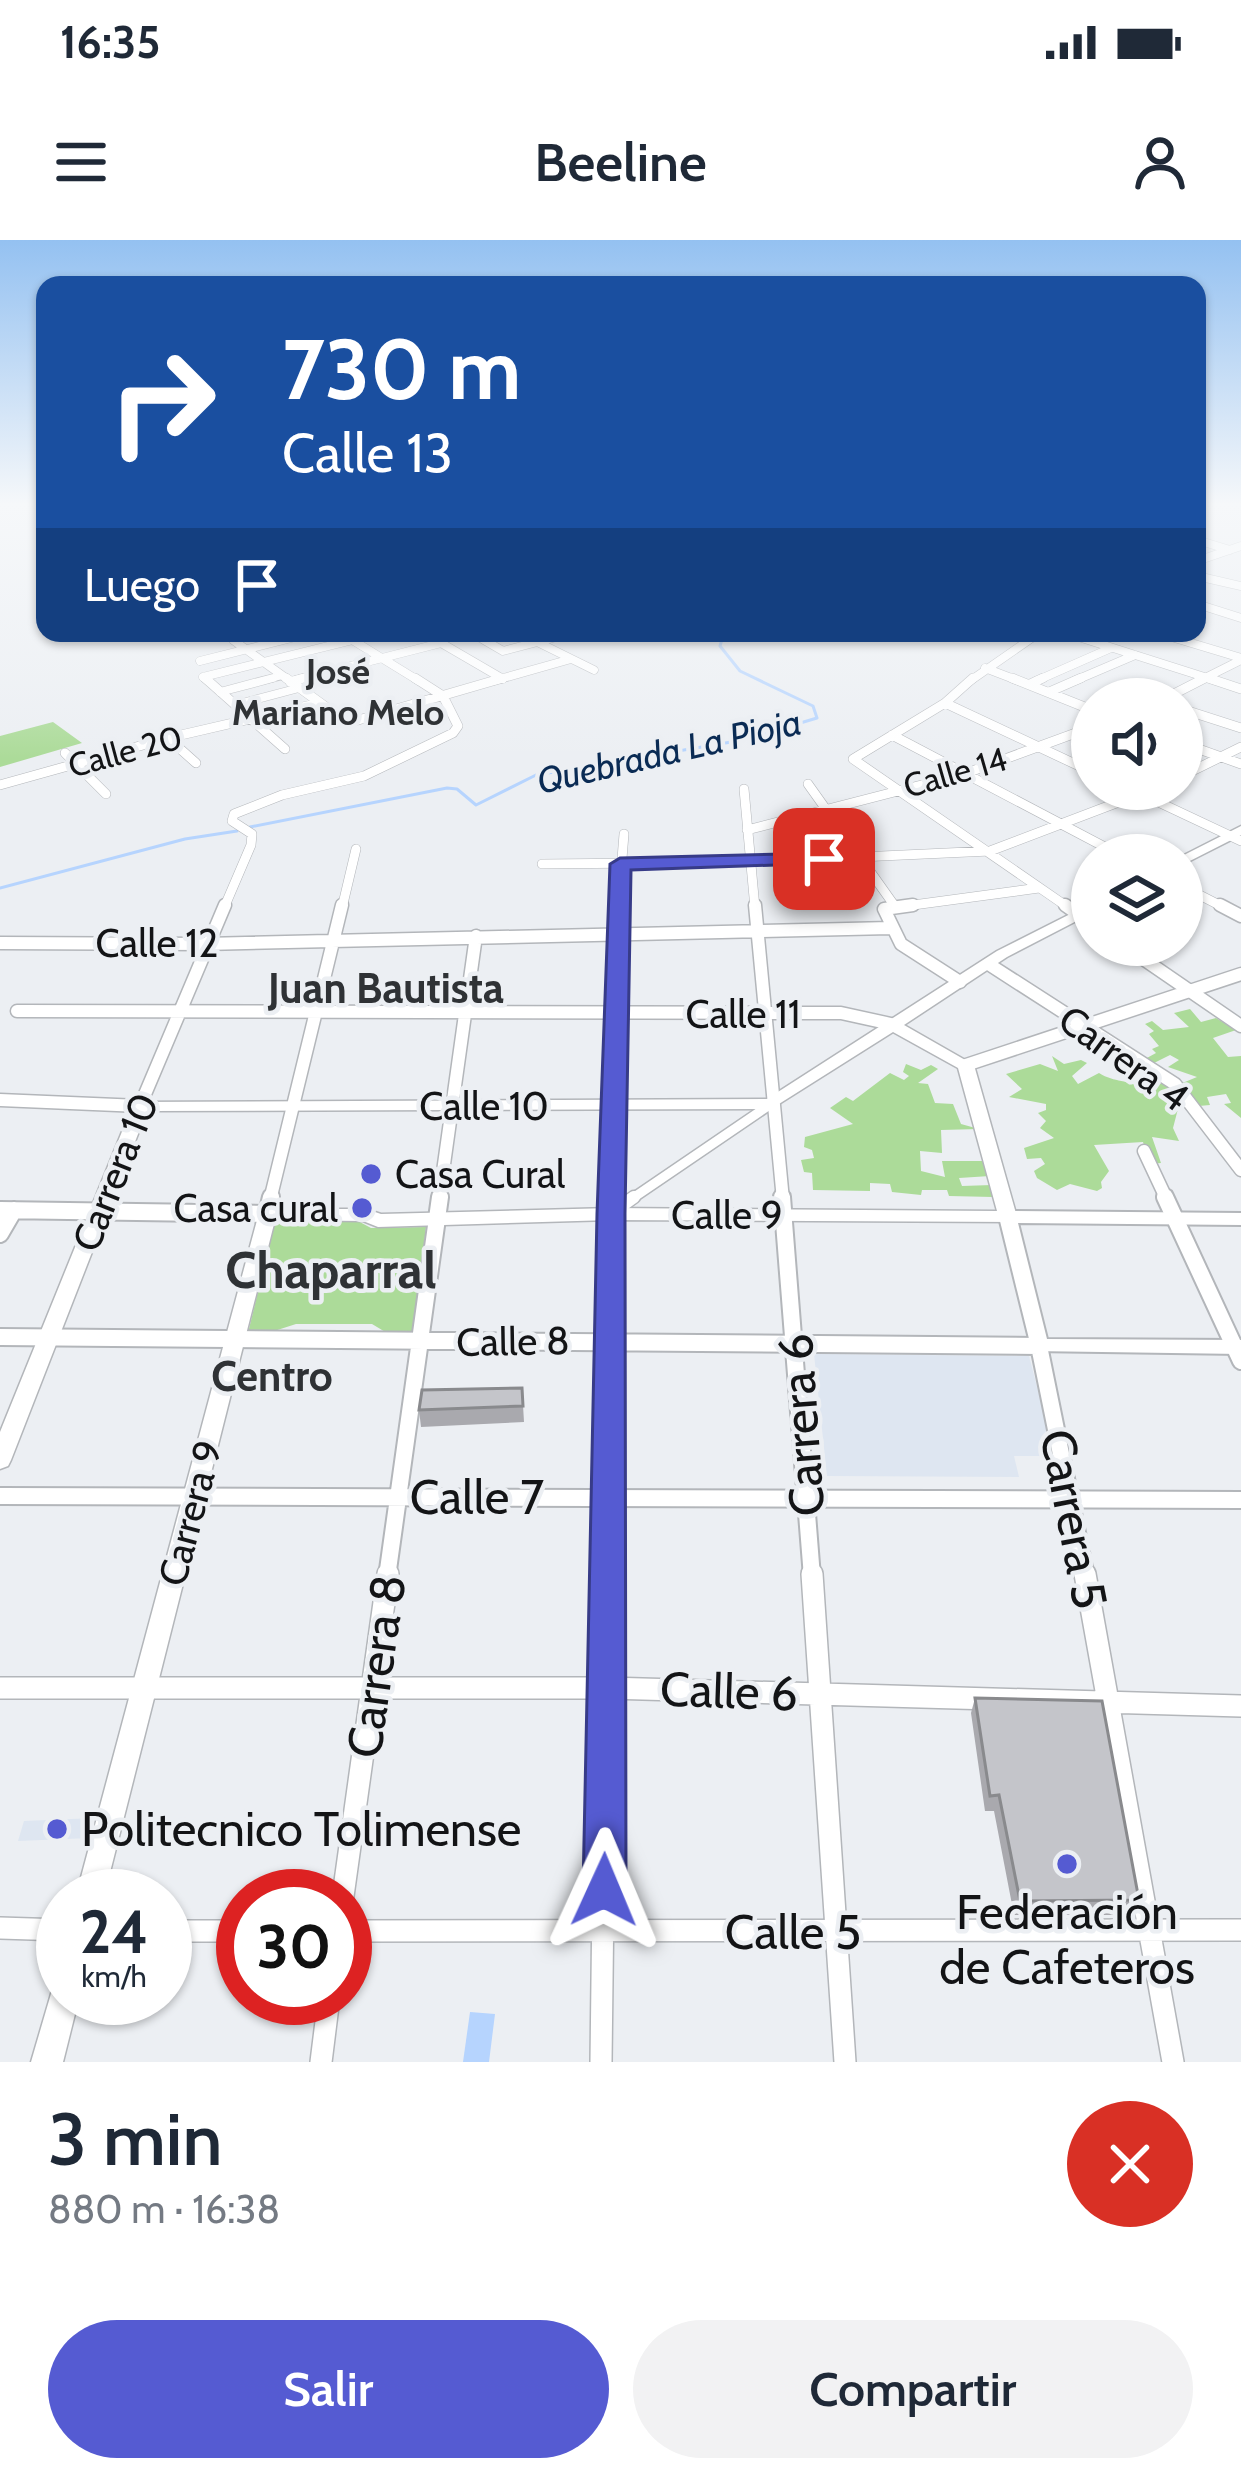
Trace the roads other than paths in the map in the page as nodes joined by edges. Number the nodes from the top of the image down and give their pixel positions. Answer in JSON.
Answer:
{"nodes":[{"id":1,"x":1206,"y":607,"type":"edge"},
{"id":2,"x":1241,"y":618,"type":"edge"},
{"id":3,"x":236,"y":642,"type":"edge"},
{"id":4,"x":274,"y":642,"type":"edge"},
{"id":5,"x":344,"y":642,"type":"edge"},
{"id":6,"x":355,"y":642,"type":"edge"},
{"id":7,"x":487,"y":642,"type":"edge"},
{"id":8,"x":540,"y":642,"type":"edge"},
{"id":9,"x":1025,"y":642,"type":"edge"},
{"id":10,"x":1094,"y":642,"type":"edge"},
{"id":11,"x":1187,"y":642,"type":"edge"},
{"id":12,"x":441,"y":643,"type":"joint"},
{"id":13,"x":536,"y":643,"type":"junction"},
{"id":14,"x":1112,"y":648,"type":"junction"},
{"id":15,"x":246,"y":649,"type":"junction"},
{"id":16,"x":1135,"y":655,"type":"junction"},
{"id":17,"x":381,"y":658,"type":"junction"},
{"id":18,"x":571,"y":659,"type":"junction"},
{"id":19,"x":1241,"y":659,"type":"edge"},
{"id":20,"x":200,"y":661,"type":"dead end"},
{"id":21,"x":263,"y":662,"type":"junction"},
{"id":22,"x":986,"y":668,"type":"junction"},
{"id":23,"x":594,"y":670,"type":"dead end"},
{"id":24,"x":503,"y":679,"type":"junction"},
{"id":25,"x":1205,"y":679,"type":"junction"},
{"id":26,"x":290,"y":682,"type":"junction"},
{"id":27,"x":1030,"y":684,"type":"junction"},
{"id":28,"x":1241,"y":689,"type":"edge"},
{"id":29,"x":220,"y":692,"type":"junction"},
{"id":30,"x":1049,"y":692,"type":"junction"},
{"id":31,"x":443,"y":696,"type":"junction"},
{"id":32,"x":1071,"y":701,"type":"edge"},
{"id":33,"x":320,"y":703,"type":"junction"},
{"id":34,"x":945,"y":703,"type":"junction"},
{"id":35,"x":235,"y":705,"type":"junction"},
{"id":36,"x":1203,"y":716,"type":"edge"},
{"id":37,"x":253,"y":719,"type":"junction"},
{"id":38,"x":1241,"y":728,"type":"edge"},
{"id":39,"x":892,"y":735,"type":"junction"},
{"id":40,"x":1071,"y":735,"type":"edge"},
{"id":41,"x":168,"y":738,"type":"junction"},
{"id":42,"x":1038,"y":747,"type":"junction"},
{"id":43,"x":1241,"y":747,"type":"edge"},
{"id":44,"x":286,"y":749,"type":"dead end"},
{"id":45,"x":1203,"y":751,"type":"edge"},
{"id":46,"x":64,"y":753,"type":"dead end"},
{"id":47,"x":1222,"y":758,"type":"junction"},
{"id":48,"x":1071,"y":762,"type":"edge"},
{"id":49,"x":196,"y":763,"type":"dead end"},
{"id":50,"x":76,"y":764,"type":"junction"},
{"id":51,"x":1241,"y":764,"type":"edge"},
{"id":52,"x":1203,"y":767,"type":"edge"},
{"id":53,"x":964,"y":774,"type":"junction"},
{"id":54,"x":808,"y":784,"type":"dead end"},
{"id":55,"x":1,"y":786,"type":"edge"},
{"id":56,"x":744,"y":788,"type":"dead end"},
{"id":57,"x":900,"y":789,"type":"junction"},
{"id":58,"x":106,"y":794,"type":"dead end"},
{"id":59,"x":826,"y":807,"type":"junction"},
{"id":60,"x":1100,"y":810,"type":"edge"},
{"id":61,"x":1182,"y":810,"type":"edge"},
{"id":62,"x":1064,"y":826,"type":"junction"},
{"id":63,"x":747,"y":830,"type":"junction"},
{"id":64,"x":624,"y":834,"type":"dead end"},
{"id":65,"x":1079,"y":834,"type":"edge"},
{"id":66,"x":1238,"y":837,"type":"edge"},
{"id":67,"x":356,"y":849,"type":"dead end"},
{"id":68,"x":990,"y":851,"type":"junction"},
{"id":69,"x":1203,"y":852,"type":"edge"},
{"id":70,"x":862,"y":857,"type":"junction"},
{"id":71,"x":1203,"y":860,"type":"edge"},
{"id":72,"x":750,"y":862,"type":"junction"},
{"id":73,"x":542,"y":864,"type":"dead end"},
{"id":74,"x":620,"y":864,"type":"junction"},
{"id":75,"x":1040,"y":888,"type":"junction"},
{"id":76,"x":1203,"y":897,"type":"edge"},
{"id":77,"x":894,"y":904,"type":"junction"},
{"id":78,"x":1071,"y":907,"type":"edge"},
{"id":79,"x":1241,"y":916,"type":"edge"},
{"id":80,"x":1071,"y":927,"type":"edge"},
{"id":81,"x":755,"y":928,"type":"junction"},
{"id":82,"x":890,"y":928,"type":"junction"},
{"id":83,"x":616,"y":933,"type":"junction"},
{"id":84,"x":476,"y":937,"type":"junction"},
{"id":85,"x":332,"y":941,"type":"junction"},
{"id":86,"x":0,"y":943,"type":"edge"},
{"id":87,"x":205,"y":944,"type":"junction"},
{"id":88,"x":994,"y":963,"type":"junction"},
{"id":89,"x":1155,"y":966,"type":"edge"},
{"id":90,"x":1241,"y":974,"type":"edge"},
{"id":91,"x":960,"y":982,"type":"junction"},
{"id":92,"x":1191,"y":990,"type":"junction"},
{"id":93,"x":17,"y":1011,"type":"dead end"},
{"id":94,"x":762,"y":1013,"type":"junction"},
{"id":95,"x":182,"y":1014,"type":"junction"},
{"id":96,"x":319,"y":1014,"type":"junction"},
{"id":97,"x":466,"y":1014,"type":"junction"},
{"id":98,"x":615,"y":1014,"type":"junction"},
{"id":99,"x":891,"y":1024,"type":"junction"},
{"id":100,"x":1082,"y":1026,"type":"junction"},
{"id":101,"x":1241,"y":1026,"type":"edge"},
{"id":102,"x":966,"y":1064,"type":"junction"},
{"id":103,"x":0,"y":1100,"type":"edge"},
{"id":104,"x":771,"y":1105,"type":"junction"},
{"id":105,"x":140,"y":1106,"type":"junction"},
{"id":106,"x":297,"y":1106,"type":"junction"},
{"id":107,"x":452,"y":1106,"type":"junction"},
{"id":108,"x":613,"y":1106,"type":"junction"},
{"id":109,"x":1144,"y":1151,"type":"dead end"},
{"id":110,"x":1241,"y":1170,"type":"edge"},
{"id":111,"x":7,"y":1210,"type":"edge"},
{"id":112,"x":101,"y":1211,"type":"junction"},
{"id":113,"x":268,"y":1214,"type":"junction"},
{"id":114,"x":611,"y":1214,"type":"junction"},
{"id":115,"x":783,"y":1215,"type":"junction"},
{"id":116,"x":434,"y":1216,"type":"junction"},
{"id":117,"x":1008,"y":1217,"type":"junction"},
{"id":118,"x":1241,"y":1219,"type":"edge"},
{"id":119,"x":1175,"y":1220,"type":"junction"},
{"id":120,"x":0,"y":1234,"type":"edge"},
{"id":121,"x":0,"y":1337,"type":"edge"},
{"id":122,"x":47,"y":1337,"type":"junction"},
{"id":123,"x":236,"y":1339,"type":"junction"},
{"id":124,"x":612,"y":1339,"type":"junction"},
{"id":125,"x":796,"y":1341,"type":"junction"},
{"id":126,"x":420,"y":1343,"type":"junction"},
{"id":127,"x":1040,"y":1346,"type":"junction"},
{"id":128,"x":1239,"y":1351,"type":"edge"},
{"id":129,"x":0,"y":1460,"type":"edge"},
{"id":130,"x":196,"y":1495,"type":"junction"},
{"id":131,"x":0,"y":1496,"type":"edge"},
{"id":132,"x":608,"y":1496,"type":"junction"},
{"id":133,"x":400,"y":1497,"type":"junction"},
{"id":134,"x":1070,"y":1497,"type":"junction"},
{"id":135,"x":808,"y":1498,"type":"junction"},
{"id":136,"x":1241,"y":1500,"type":"edge"},
{"id":137,"x":374,"y":1686,"type":"junction"},
{"id":138,"x":0,"y":1688,"type":"edge"},
{"id":139,"x":608,"y":1688,"type":"junction"},
{"id":140,"x":141,"y":1690,"type":"junction"},
{"id":141,"x":820,"y":1694,"type":"junction"},
{"id":142,"x":1110,"y":1699,"type":"junction"},
{"id":143,"x":1241,"y":1706,"type":"edge"},
{"id":144,"x":97,"y":1869,"type":"edge"},
{"id":145,"x":347,"y":1869,"type":"edge"},
{"id":146,"x":0,"y":1928,"type":"edge"},
{"id":147,"x":36,"y":1929,"type":"edge"},
{"id":148,"x":372,"y":1930,"type":"edge"},
{"id":149,"x":604,"y":1930,"type":"junction"},
{"id":150,"x":1241,"y":1930,"type":"edge"},
{"id":151,"x":837,"y":1932,"type":"junction"},
{"id":152,"x":1150,"y":1934,"type":"junction"},
{"id":153,"x":57,"y":2025,"type":"edge"},
{"id":154,"x":326,"y":2025,"type":"edge"},
{"id":155,"x":47,"y":2062,"type":"edge"},
{"id":156,"x":321,"y":2062,"type":"edge"},
{"id":157,"x":601,"y":2062,"type":"edge"},
{"id":158,"x":845,"y":2062,"type":"edge"},
{"id":159,"x":1173,"y":2062,"type":"edge"}],
"edges":[{"from":1,"to":2,"type":"street"},
{"from":3,"to":15,"type":"street"},
{"from":4,"to":15,"type":"street"},
{"from":5,"to":21,"type":"street"},
{"from":6,"to":17,"type":"street"},
{"from":7,"to":13,"type":"street"},
{"from":8,"to":13,"type":"street"},
{"from":9,"to":22,"type":"street"},
{"from":10,"to":14,"type":"street"},
{"from":11,"to":19,"type":"street"},
{"from":12,"to":17,"type":"street"},
{"from":12,"to":24,"type":"street"},
{"from":13,"to":18,"type":"street"},
{"from":14,"to":16,"type":"street"},
{"from":14,"to":27,"type":"street"},
{"from":15,"to":20,"type":"street"},
{"from":15,"to":21,"type":"street"},
{"from":16,"to":25,"type":"street"},
{"from":16,"to":30,"type":"street"},
{"from":17,"to":26,"type":"street"},
{"from":17,"to":31,"type":"street"},
{"from":18,"to":23,"type":"street"},
{"from":18,"to":24,"type":"street"},
{"from":19,"to":25,"type":"street"},
{"from":21,"to":26,"type":"street"},
{"from":21,"to":29,"type":"street"},
{"from":22,"to":27,"type":"street"},
{"from":22,"to":34,"type":"street"},
{"from":24,"to":31,"type":"street"},
{"from":25,"to":28,"type":"street"},
{"from":26,"to":29,"type":"street"},
{"from":26,"to":33,"type":"street"},
{"from":26,"to":35,"type":"street"},
{"from":27,"to":30,"type":"street"},
{"from":29,"to":35,"type":"street"},
{"from":30,"to":32,"type":"street"},
{"from":31,"to":33,"type":"street"},
{"from":31,"to":87,"type":"street","name":"Carrera 10"},
{"from":33,"to":37,"type":"street","name":"Calle 20"},
{"from":34,"to":39,"type":"street"},
{"from":34,"to":42,"type":"street"},
{"from":35,"to":37,"type":"street"},
{"from":36,"to":38,"type":"street"},
{"from":37,"to":41,"type":"street","name":"Calle 20"},
{"from":37,"to":44,"type":"street"},
{"from":39,"to":53,"type":"street"},
{"from":39,"to":57,"type":"street"},
{"from":40,"to":42,"type":"street","name":"Calle 14"},
{"from":41,"to":49,"type":"street"},
{"from":41,"to":50,"type":"street","name":"Calle 20"},
{"from":42,"to":48,"type":"street"},
{"from":42,"to":53,"type":"street","name":"Calle 14"},
{"from":43,"to":47,"type":"street"},
{"from":45,"to":47,"type":"street"},
{"from":46,"to":50,"type":"street"},
{"from":47,"to":51,"type":"street"},
{"from":47,"to":52,"type":"street"},
{"from":50,"to":55,"type":"street","name":"Calle 20"},
{"from":50,"to":58,"type":"street"},
{"from":53,"to":57,"type":"street","name":"Calle 14"},
{"from":53,"to":62,"type":"street"},
{"from":54,"to":59,"type":"street"},
{"from":56,"to":63,"type":"street","name":"Carrera 6"},
{"from":57,"to":59,"type":"street","name":"Calle 14"},
{"from":57,"to":68,"type":"street"},
{"from":59,"to":63,"type":"street","name":"Calle 14"},
{"from":59,"to":70,"type":"street"},
{"from":60,"to":62,"type":"street"},
{"from":61,"to":66,"type":"street"},
{"from":62,"to":65,"type":"street"},
{"from":62,"to":68,"type":"street"},
{"from":63,"to":72,"type":"street","name":"Carrera 6"},
{"from":64,"to":74,"type":"street"},
{"from":66,"to":69,"type":"main road"},
{"from":66,"to":71,"type":"main road"},
{"from":67,"to":85,"type":"street","name":"Carrera 9"},
{"from":68,"to":70,"type":"street"},
{"from":68,"to":75,"type":"street"},
{"from":70,"to":72,"type":"street"},
{"from":70,"to":77,"type":"street"},
{"from":72,"to":74,"type":"street"},
{"from":72,"to":81,"type":"street","name":"Carrera 6"},
{"from":73,"to":74,"type":"street"},
{"from":74,"to":83,"type":"street"},
{"from":75,"to":77,"type":"street"},
{"from":75,"to":78,"type":"street"},
{"from":76,"to":79,"type":"street"},
{"from":77,"to":82,"type":"street"},
{"from":80,"to":88,"type":"main road"},
{"from":81,"to":82,"type":"street","name":"Calle 12"},
{"from":81,"to":83,"type":"street","name":"Calle 12"},
{"from":81,"to":94,"type":"street","name":"Carrera 6"},
{"from":82,"to":91,"type":"street"},
{"from":83,"to":84,"type":"street","name":"Calle 12"},
{"from":83,"to":98,"type":"street"},
{"from":84,"to":85,"type":"street","name":"Calle 12"},
{"from":84,"to":97,"type":"street","name":"Carrera 8"},
{"from":85,"to":87,"type":"street","name":"Calle 12"},
{"from":85,"to":96,"type":"street","name":"Carrera 9"},
{"from":86,"to":87,"type":"street","name":"Calle 12"},
{"from":87,"to":95,"type":"street","name":"Carrera 10"},
{"from":88,"to":91,"type":"main road"},
{"from":88,"to":100,"type":"street","name":"Carrera 4"},
{"from":89,"to":92,"type":"street"},
{"from":90,"to":92,"type":"street"},
{"from":91,"to":99,"type":"main road"},
{"from":92,"to":100,"type":"street"},
{"from":92,"to":101,"type":"street"},
{"from":93,"to":95,"type":"street","name":"Calle 11"},
{"from":94,"to":98,"type":"street","name":"Calle 11"},
{"from":94,"to":99,"type":"street","name":"Calle 11"},
{"from":94,"to":104,"type":"street","name":"Carrera 6"},
{"from":95,"to":96,"type":"street","name":"Calle 11"},
{"from":95,"to":105,"type":"street","name":"Carrera 10"},
{"from":96,"to":97,"type":"street","name":"Calle 11"},
{"from":96,"to":106,"type":"street","name":"Carrera 9"},
{"from":97,"to":98,"type":"street","name":"Calle 11"},
{"from":97,"to":107,"type":"street","name":"Carrera 8"},
{"from":98,"to":108,"type":"street"},
{"from":99,"to":102,"type":"main road"},
{"from":99,"to":104,"type":"main road"},
{"from":100,"to":102,"type":"street"},
{"from":100,"to":110,"type":"street","name":"Carrera 4"},
{"from":102,"to":117,"type":"main road","name":"Carrera 5"},
{"from":103,"to":105,"type":"street","name":"Calle 10"},
{"from":104,"to":108,"type":"main road","name":"Calle 10"},
{"from":104,"to":114,"type":"street"},
{"from":104,"to":115,"type":"street","name":"Carrera 6"},
{"from":105,"to":106,"type":"main road","name":"Calle 10"},
{"from":105,"to":112,"type":"main road","name":"Carrera 10"},
{"from":106,"to":107,"type":"main road","name":"Calle 10"},
{"from":106,"to":113,"type":"street","name":"Carrera 9"},
{"from":107,"to":108,"type":"main road","name":"Calle 10"},
{"from":107,"to":116,"type":"street","name":"Carrera 8"},
{"from":108,"to":114,"type":"street"},
{"from":109,"to":119,"type":"street","name":"Carrera 4"},
{"from":111,"to":112,"type":"street","name":"Calle 9"},
{"from":111,"to":120,"type":"street"},
{"from":112,"to":113,"type":"street","name":"Calle 9"},
{"from":112,"to":122,"type":"main road","name":"Carrera 10"},
{"from":113,"to":116,"type":"main road","name":"Calle 9"},
{"from":113,"to":123,"type":"main road","name":"Carrera 9"},
{"from":114,"to":115,"type":"main road","name":"Calle 9"},
{"from":114,"to":116,"type":"main road","name":"Calle 9"},
{"from":114,"to":124,"type":"street"},
{"from":115,"to":117,"type":"main road","name":"Calle 9"},
{"from":115,"to":125,"type":"street","name":"Carrera 6"},
{"from":116,"to":126,"type":"street","name":"Carrera 8"},
{"from":117,"to":119,"type":"street","name":"Calle 9"},
{"from":117,"to":127,"type":"street","name":"Carrera 5"},
{"from":118,"to":119,"type":"street","name":"Calle 9"},
{"from":119,"to":128,"type":"street","name":"Carrera 4"},
{"from":121,"to":122,"type":"street","name":"Calle 8"},
{"from":122,"to":123,"type":"street","name":"Calle 8"},
{"from":122,"to":129,"type":"main road","name":"Carrera 10"},
{"from":123,"to":126,"type":"street","name":"Calle 8"},
{"from":123,"to":130,"type":"main road","name":"Carrera 9"},
{"from":124,"to":125,"type":"street","name":"Calle 8"},
{"from":124,"to":126,"type":"street","name":"Calle 8"},
{"from":124,"to":132,"type":"street"},
{"from":125,"to":127,"type":"street","name":"Calle 8"},
{"from":125,"to":135,"type":"street","name":"Carrera 6"},
{"from":126,"to":133,"type":"street","name":"Carrera 8"},
{"from":127,"to":128,"type":"street","name":"Calle 8"},
{"from":127,"to":134,"type":"street","name":"Carrera 5"},
{"from":130,"to":131,"type":"street","name":"Calle 7"},
{"from":130,"to":133,"type":"street","name":"Calle 7"},
{"from":130,"to":140,"type":"main road","name":"Carrera 9"},
{"from":132,"to":133,"type":"street","name":"Calle 7"},
{"from":132,"to":135,"type":"street","name":"Calle 7"},
{"from":132,"to":139,"type":"street"},
{"from":133,"to":137,"type":"street","name":"Carrera 8"},
{"from":134,"to":135,"type":"street","name":"Calle 7"},
{"from":134,"to":136,"type":"street","name":"Calle 7"},
{"from":134,"to":142,"type":"street","name":"Carrera 5"},
{"from":135,"to":141,"type":"street","name":"Carrera 6"},
{"from":137,"to":139,"type":"street","name":"Calle 6"},
{"from":137,"to":140,"type":"street","name":"Calle 6"},
{"from":137,"to":145,"type":"street","name":"Carrera 8"},
{"from":138,"to":140,"type":"street","name":"Calle 6"},
{"from":139,"to":141,"type":"street","name":"Calle 6"},
{"from":139,"to":149,"type":"street"},
{"from":140,"to":144,"type":"main road","name":"Carrera 9"},
{"from":141,"to":142,"type":"street","name":"Calle 6"},
{"from":141,"to":151,"type":"street","name":"Carrera 6"},
{"from":142,"to":143,"type":"street","name":"Calle 6"},
{"from":142,"to":152,"type":"street","name":"Carrera 5"},
{"from":146,"to":147,"type":"street"},
{"from":148,"to":149,"type":"street","name":"Calle 5"},
{"from":149,"to":151,"type":"street","name":"Calle 5"},
{"from":149,"to":157,"type":"street"},
{"from":150,"to":152,"type":"street","name":"Calle 5"},
{"from":151,"to":152,"type":"street","name":"Calle 5"},
{"from":151,"to":158,"type":"street","name":"Carrera 6"},
{"from":152,"to":159,"type":"street","name":"Carrera 5"},
{"from":153,"to":155,"type":"main road"},
{"from":154,"to":156,"type":"street"}]}
